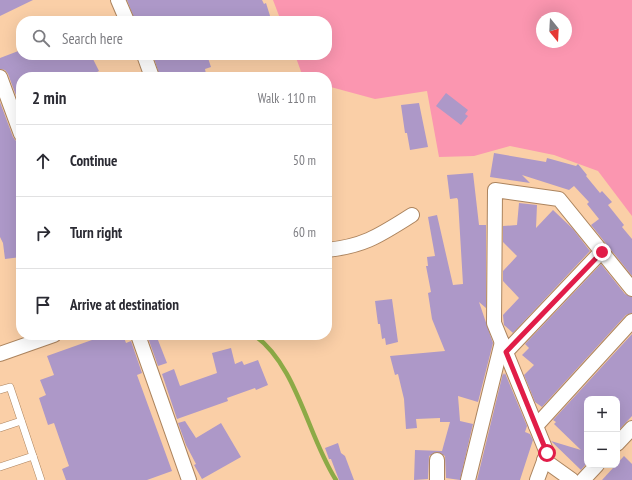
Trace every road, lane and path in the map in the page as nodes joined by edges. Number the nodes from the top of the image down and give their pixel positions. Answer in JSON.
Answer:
{"nodes":[{"id":1,"x":118,"y":0,"type":"edge"},
{"id":2,"x":125,"y":16,"type":"edge"},
{"id":3,"x":146,"y":60,"type":"edge"},
{"id":4,"x":150,"y":72,"type":"edge"},
{"id":5,"x":0,"y":77,"type":"edge"},
{"id":6,"x":16,"y":120,"type":"edge"},
{"id":7,"x":412,"y":215,"type":"dead end"},
{"id":8,"x":332,"y":250,"type":"edge"},
{"id":9,"x":602,"y":252,"type":"junction"},
{"id":10,"x":632,"y":289,"type":"edge"},
{"id":11,"x":632,"y":321,"type":"edge"},
{"id":12,"x":40,"y":340,"type":"edge"},
{"id":13,"x":140,"y":340,"type":"edge"},
{"id":14,"x":504,"y":347,"type":"junction"},
{"id":15,"x":0,"y":354,"type":"edge"},
{"id":16,"x":0,"y":390,"type":"edge"},
{"id":17,"x":21,"y":420,"type":"junction"},
{"id":18,"x":536,"y":426,"type":"junction"},
{"id":19,"x":0,"y":428,"type":"edge"},
{"id":20,"x":632,"y":428,"type":"edge"},
{"id":21,"x":620,"y":441,"type":"edge"},
{"id":22,"x":33,"y":456,"type":"junction"},
{"id":23,"x":437,"y":460,"type":"dead end"},
{"id":24,"x":544,"y":460,"type":"junction"},
{"id":25,"x":0,"y":467,"type":"edge"},
{"id":26,"x":594,"y":468,"type":"edge"},
{"id":27,"x":41,"y":480,"type":"edge"},
{"id":28,"x":189,"y":480,"type":"edge"},
{"id":29,"x":437,"y":480,"type":"edge"},
{"id":30,"x":468,"y":480,"type":"edge"},
{"id":31,"x":537,"y":480,"type":"edge"},
{"id":32,"x":572,"y":480,"type":"edge"},
{"id":33,"x":583,"y":480,"type":"edge"}],
"edges":[{"from":1,"to":2,"type":"street"},
{"from":3,"to":4,"type":"street"},
{"from":5,"to":6,"type":"street"},
{"from":7,"to":8,"type":"street"},
{"from":9,"to":10,"type":"street"},
{"from":9,"to":14,"type":"street"},
{"from":9,"to":14,"type":"street"},
{"from":11,"to":18,"type":"street"},
{"from":12,"to":15,"type":"street"},
{"from":13,"to":28,"type":"street"},
{"from":14,"to":18,"type":"street"},
{"from":14,"to":30,"type":"street"},
{"from":16,"to":17,"type":"lane"},
{"from":17,"to":19,"type":"lane"},
{"from":17,"to":22,"type":"lane"},
{"from":18,"to":24,"type":"street"},
{"from":20,"to":21,"type":"street"},
{"from":22,"to":25,"type":"lane"},
{"from":22,"to":27,"type":"lane"},
{"from":23,"to":29,"type":"street"},
{"from":24,"to":31,"type":"street"},
{"from":24,"to":32,"type":"street"},
{"from":26,"to":33,"type":"street"}]}
